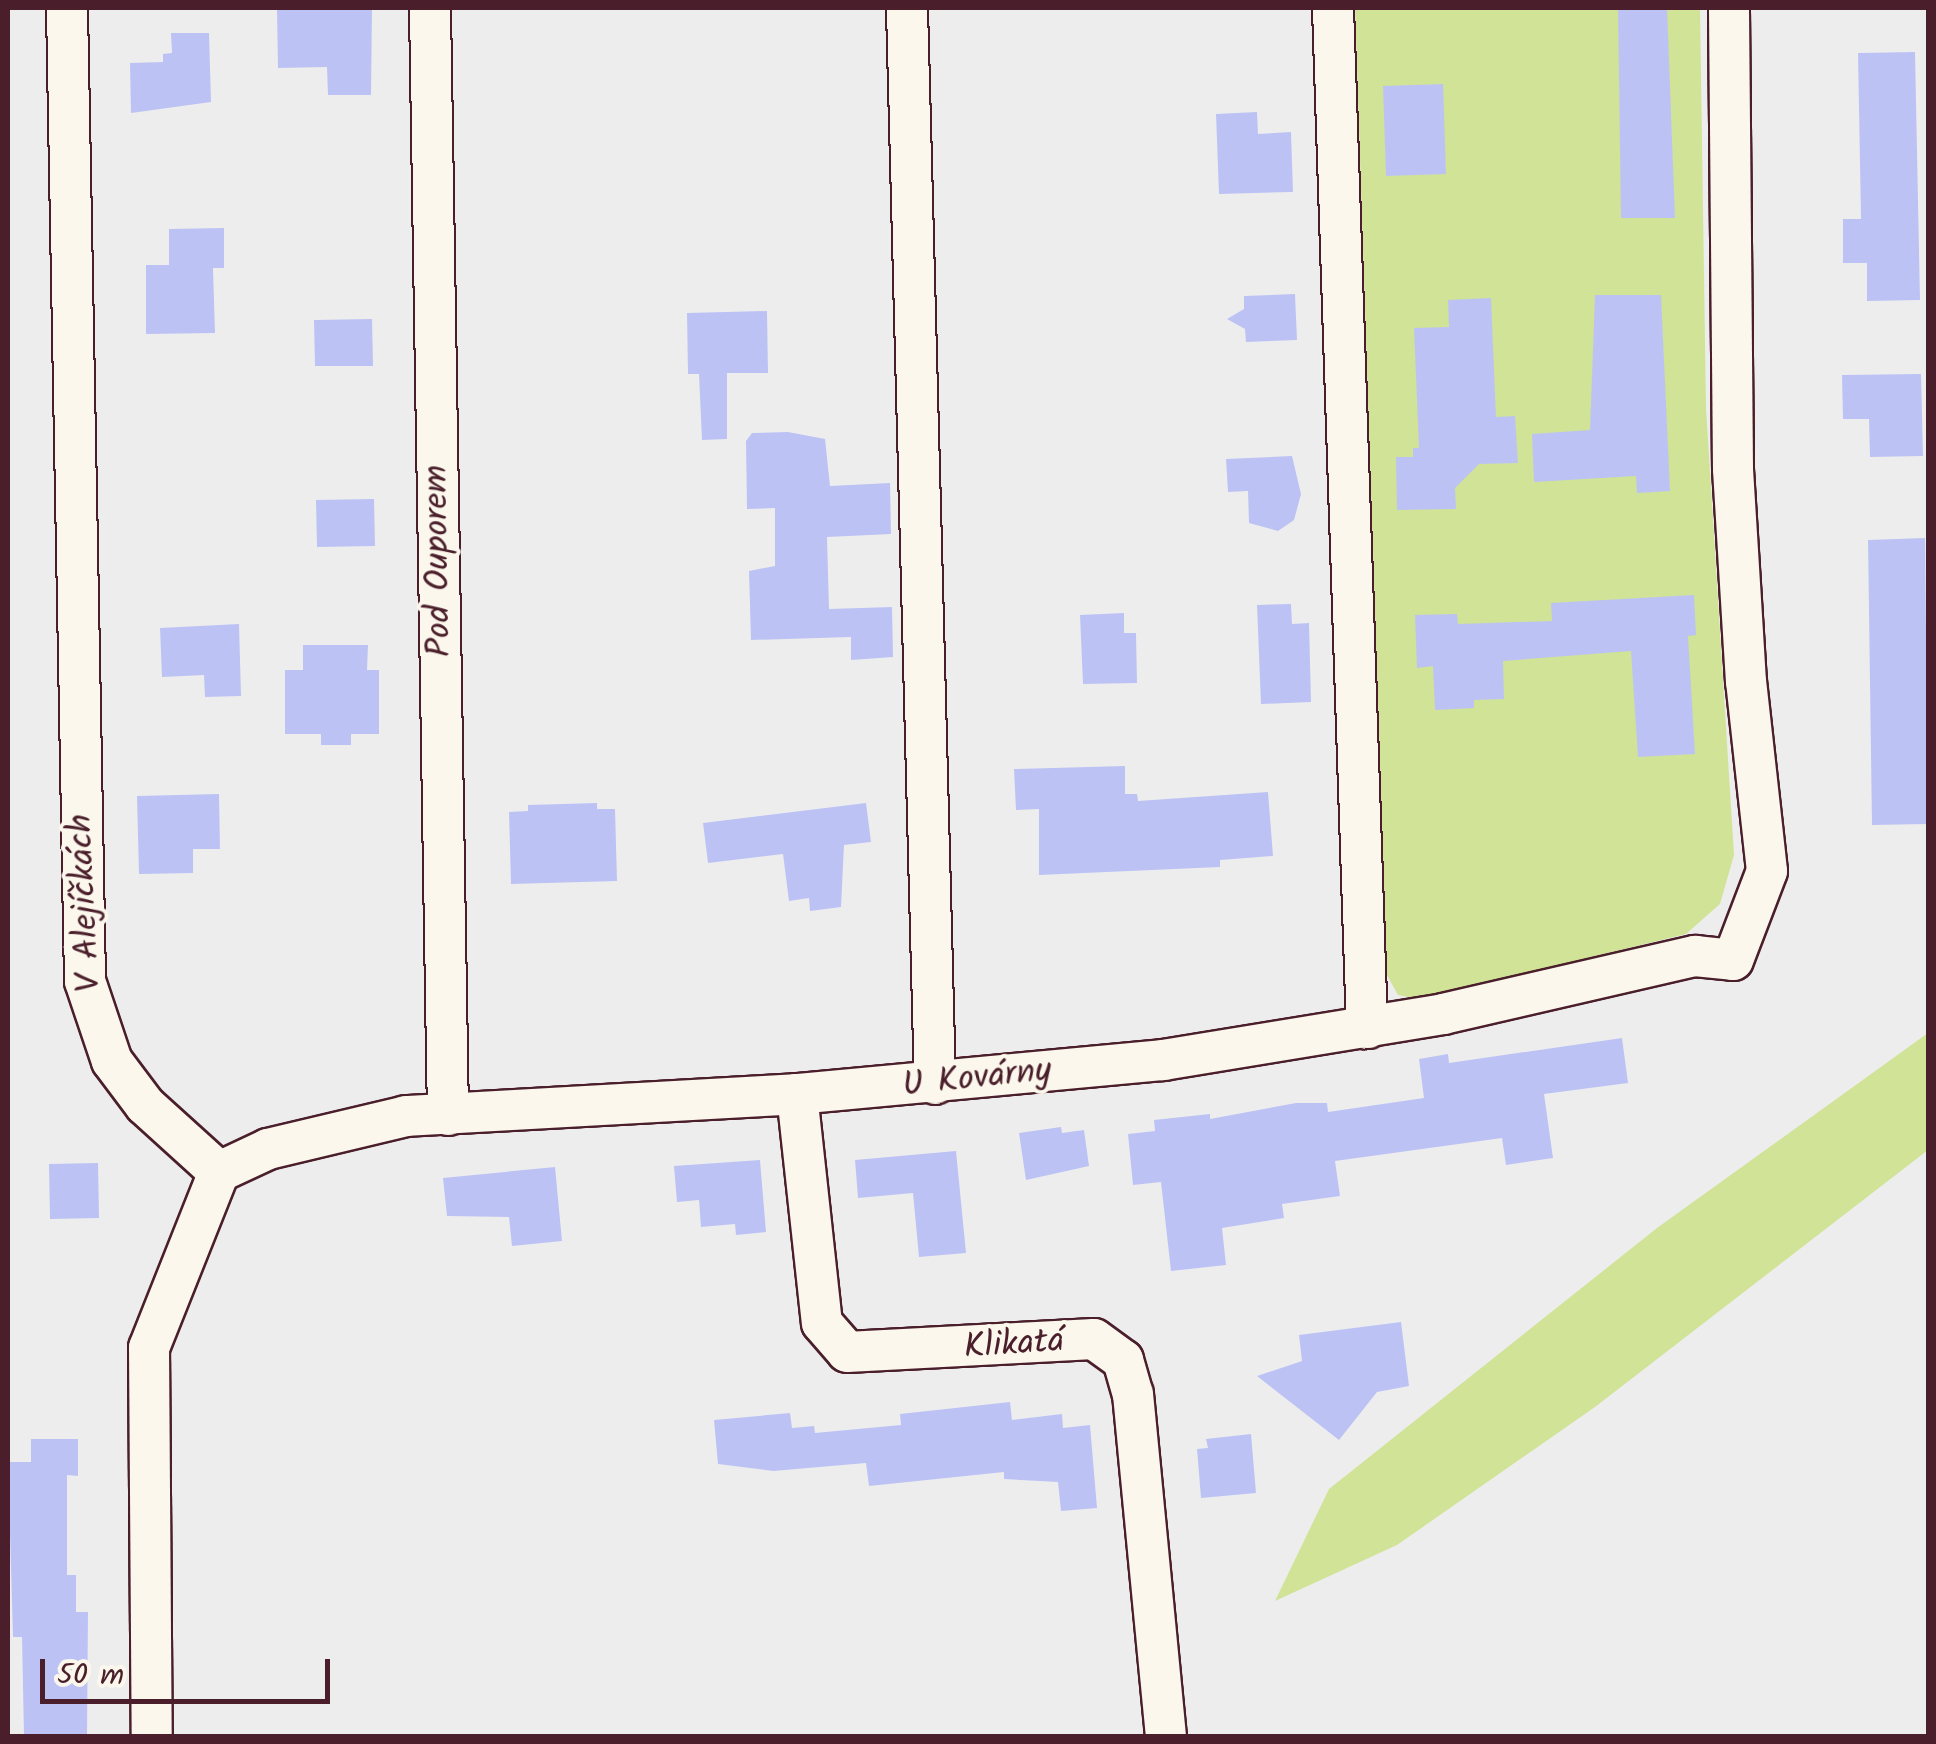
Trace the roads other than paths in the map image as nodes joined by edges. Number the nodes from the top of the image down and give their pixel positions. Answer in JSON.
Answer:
{"nodes":[{"id":1,"x":66,"y":8,"type":"edge"},
{"id":2,"x":430,"y":8,"type":"edge"},
{"id":3,"x":907,"y":8,"type":"edge"},
{"id":4,"x":1333,"y":8,"type":"edge"},
{"id":5,"x":1729,"y":8,"type":"edge"},
{"id":6,"x":1367,"y":1028,"type":"junction"},
{"id":7,"x":935,"y":1084,"type":"junction"},
{"id":8,"x":798,"y":1094,"type":"junction"},
{"id":9,"x":448,"y":1115,"type":"junction"},
{"id":10,"x":219,"y":1172,"type":"junction"},
{"id":11,"x":152,"y":1736,"type":"edge"},
{"id":12,"x":1166,"y":1736,"type":"edge"}],
"edges":[{"from":1,"to":10,"type":"street","name":"V Alejíčkách"},
{"from":2,"to":9,"type":"street","name":"Pod Ouporem"},
{"from":3,"to":7,"type":"street"},
{"from":4,"to":6,"type":"street"},
{"from":5,"to":6,"type":"street","name":"U Kovárny"},
{"from":6,"to":7,"type":"street","name":"U Kovárny"},
{"from":7,"to":8,"type":"street","name":"U Kovárny"},
{"from":8,"to":9,"type":"street","name":"U Kovárny"},
{"from":8,"to":12,"type":"street","name":"Klikatá"},
{"from":9,"to":10,"type":"street","name":"U Kovárny"},
{"from":10,"to":11,"type":"street"}]}
